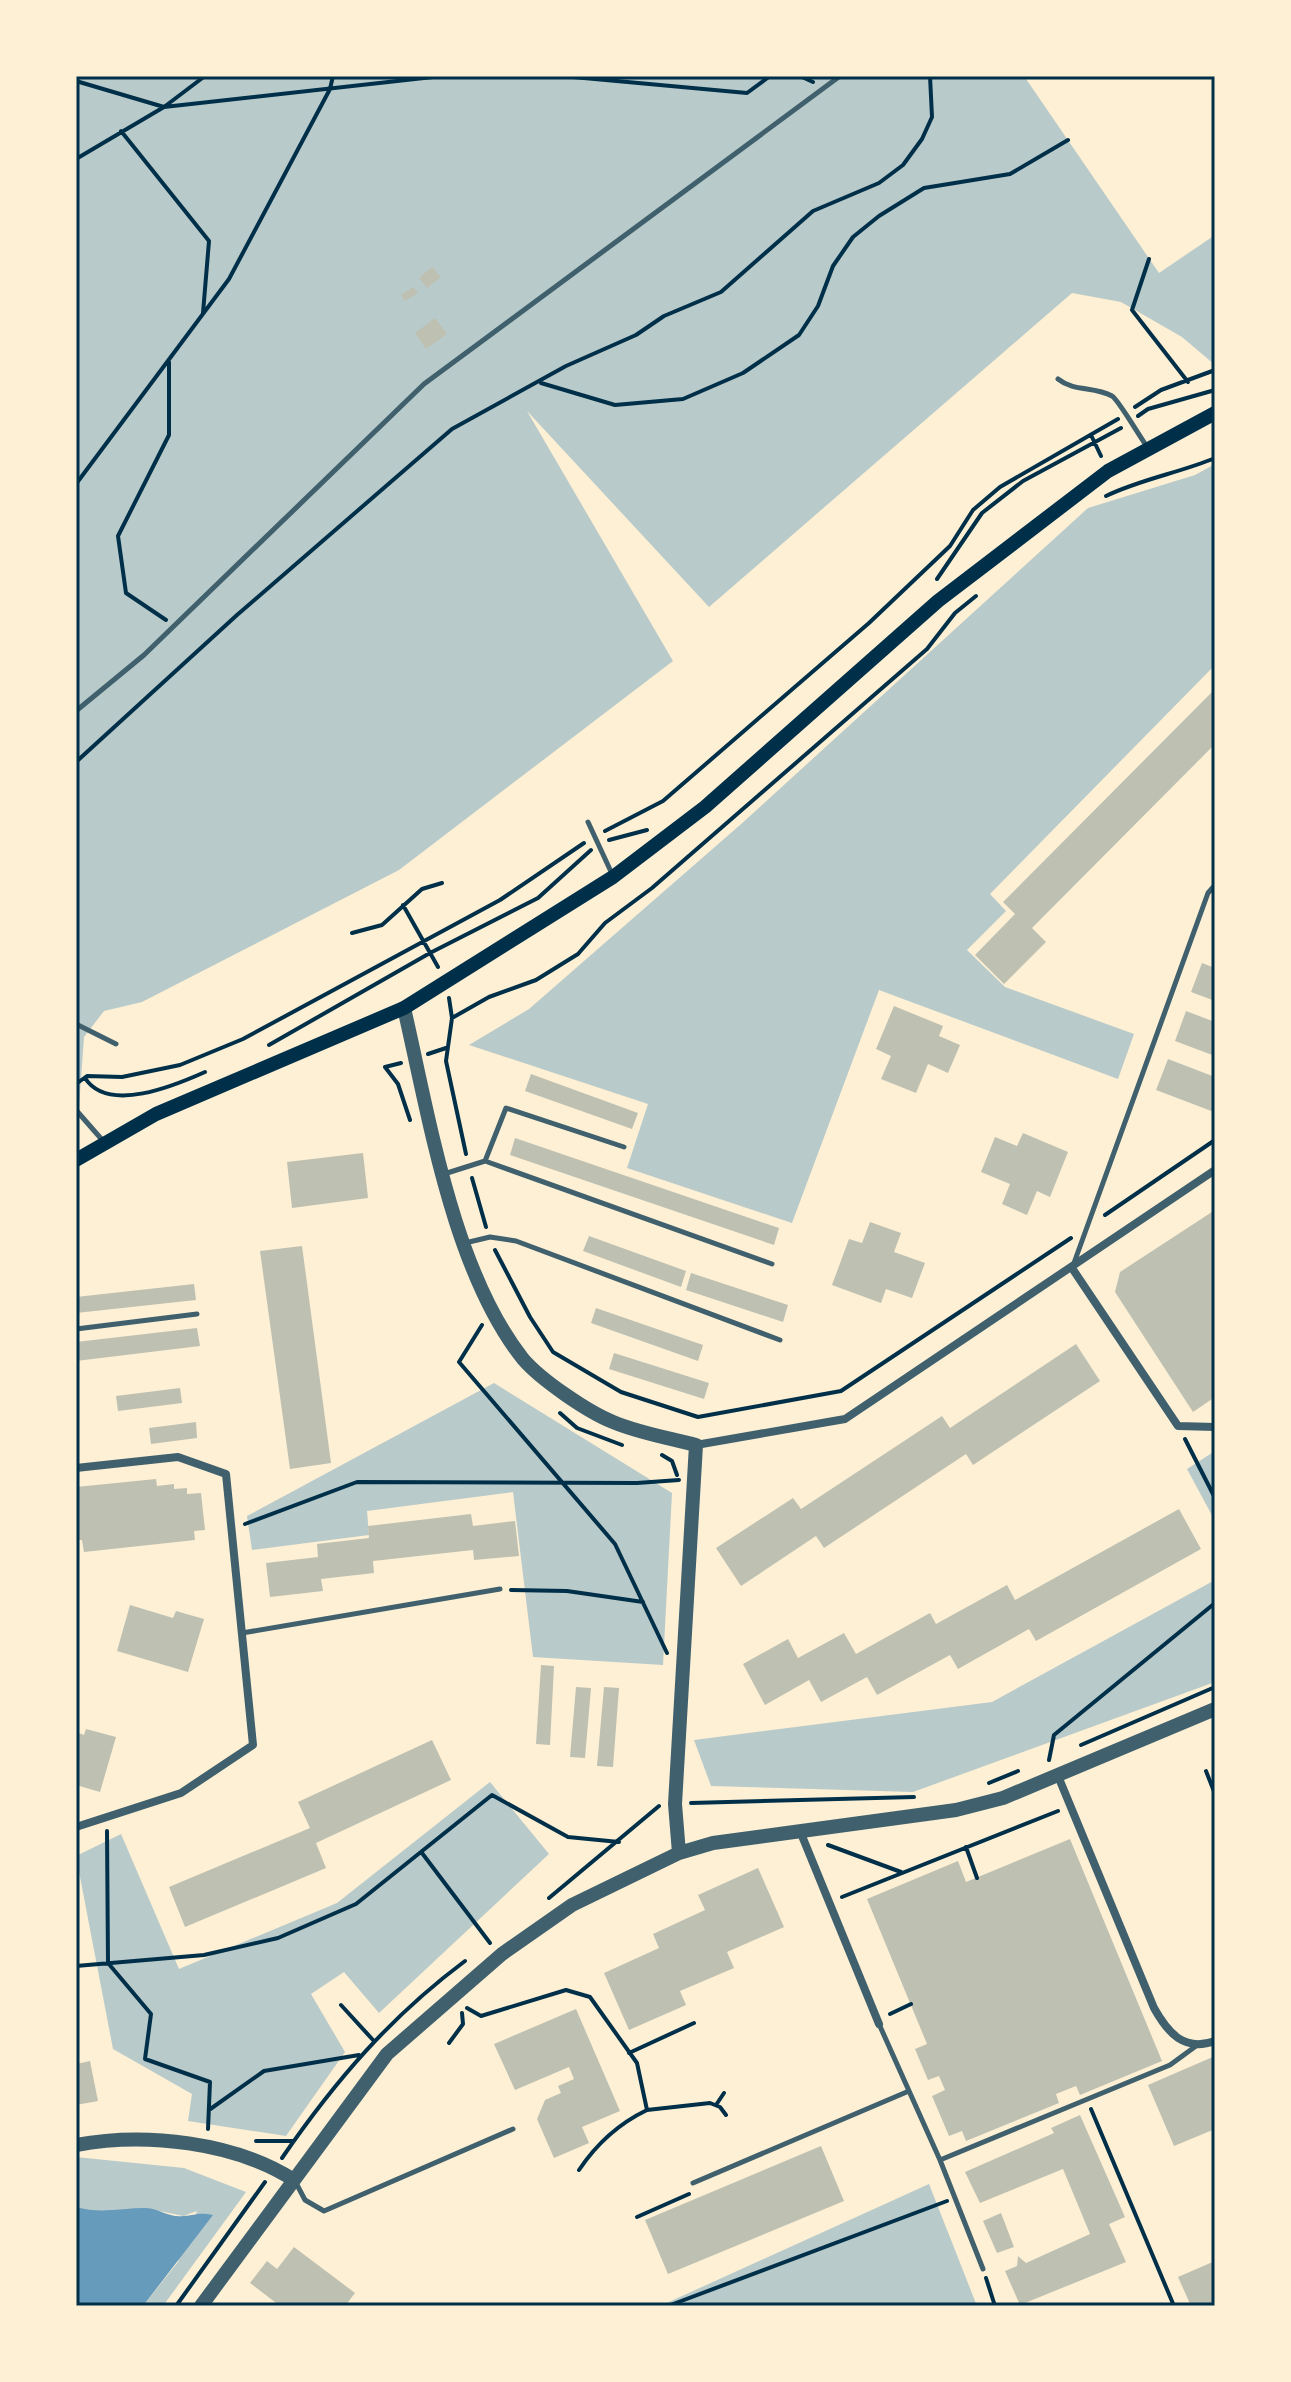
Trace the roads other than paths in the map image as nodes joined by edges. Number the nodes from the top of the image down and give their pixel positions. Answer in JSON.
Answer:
{"nodes":[{"id":1,"x":840,"y":76,"type":"edge"},
{"id":2,"x":1058,"y":379,"type":"dead end"},
{"id":3,"x":1215,"y":413,"type":"edge"},
{"id":4,"x":1149,"y":449,"type":"junction"},
{"id":5,"x":76,"y":711,"type":"edge"},
{"id":6,"x":588,"y":822,"type":"dead end"},
{"id":7,"x":613,"y":877,"type":"junction"},
{"id":8,"x":1215,"y":885,"type":"edge"},
{"id":9,"x":404,"y":1008,"type":"junction"},
{"id":10,"x":76,"y":1024,"type":"edge"},
{"id":11,"x":116,"y":1044,"type":"dead end"},
{"id":12,"x":76,"y":1110,"type":"edge"},
{"id":13,"x":105,"y":1143,"type":"junction"},
{"id":14,"x":624,"y":1147,"type":"dead end"},
{"id":15,"x":76,"y":1160,"type":"edge"},
{"id":16,"x":485,"y":1161,"type":"junction"},
{"id":17,"x":1215,"y":1170,"type":"edge"},
{"id":18,"x":443,"y":1174,"type":"junction"},
{"id":19,"x":464,"y":1243,"type":"junction"},
{"id":20,"x":772,"y":1264,"type":"dead end"},
{"id":21,"x":1072,"y":1268,"type":"junction"},
{"id":22,"x":197,"y":1314,"type":"dead end"},
{"id":23,"x":76,"y":1329,"type":"edge"},
{"id":24,"x":780,"y":1340,"type":"dead end"},
{"id":25,"x":1215,"y":1427,"type":"edge"},
{"id":26,"x":696,"y":1445,"type":"junction"},
{"id":27,"x":76,"y":1468,"type":"edge"},
{"id":28,"x":500,"y":1589,"type":"road end"},
{"id":29,"x":242,"y":1633,"type":"junction"},
{"id":30,"x":1215,"y":1709,"type":"edge"},
{"id":31,"x":1058,"y":1776,"type":"junction"},
{"id":32,"x":76,"y":1827,"type":"edge"},
{"id":33,"x":800,"y":1831,"type":"junction"},
{"id":34,"x":679,"y":1853,"type":"junction"},
{"id":35,"x":879,"y":2024,"type":"joint"},
{"id":36,"x":1215,"y":2041,"type":"edge"},
{"id":37,"x":1196,"y":2046,"type":"junction"},
{"id":38,"x":909,"y":2091,"type":"junction"},
{"id":39,"x":513,"y":2129,"type":"dead end"},
{"id":40,"x":76,"y":2145,"type":"edge"},
{"id":41,"x":940,"y":2160,"type":"junction"},
{"id":42,"x":294,"y":2180,"type":"junction"},
{"id":43,"x":693,"y":2183,"type":"dead end"},
{"id":44,"x":983,"y":2269,"type":"road end"},
{"id":45,"x":201,"y":2306,"type":"edge"}],
"edges":[{"from":1,"to":5,"type":"lane"},
{"from":2,"to":4,"type":"lane"},
{"from":3,"to":4,"type":"main road"},
{"from":4,"to":7,"type":"main road"},
{"from":6,"to":7,"type":"lane"},
{"from":7,"to":9,"type":"main road"},
{"from":8,"to":21,"type":"lane"},
{"from":9,"to":13,"type":"main road"},
{"from":9,"to":18,"type":"street"},
{"from":10,"to":11,"type":"lane"},
{"from":12,"to":13,"type":"lane"},
{"from":13,"to":15,"type":"main road"},
{"from":14,"to":16,"type":"lane"},
{"from":16,"to":18,"type":"lane"},
{"from":16,"to":20,"type":"lane"},
{"from":17,"to":21,"type":"street"},
{"from":18,"to":19,"type":"street"},
{"from":19,"to":24,"type":"lane"},
{"from":19,"to":26,"type":"street"},
{"from":21,"to":25,"type":"street"},
{"from":21,"to":26,"type":"street"},
{"from":22,"to":23,"type":"lane"},
{"from":26,"to":34,"type":"street"},
{"from":27,"to":29,"type":"street"},
{"from":28,"to":29,"type":"lane"},
{"from":29,"to":32,"type":"street"},
{"from":30,"to":31,"type":"street"},
{"from":31,"to":33,"type":"street"},
{"from":31,"to":37,"type":"street"},
{"from":33,"to":34,"type":"street"},
{"from":33,"to":35,"type":"street"},
{"from":34,"to":42,"type":"street"},
{"from":35,"to":38,"type":"lane"},
{"from":36,"to":37,"type":"street"},
{"from":37,"to":41,"type":"lane"},
{"from":38,"to":41,"type":"lane"},
{"from":38,"to":43,"type":"lane"},
{"from":39,"to":42,"type":"lane"},
{"from":40,"to":42,"type":"street"},
{"from":41,"to":44,"type":"lane"},
{"from":42,"to":45,"type":"street"}]}
